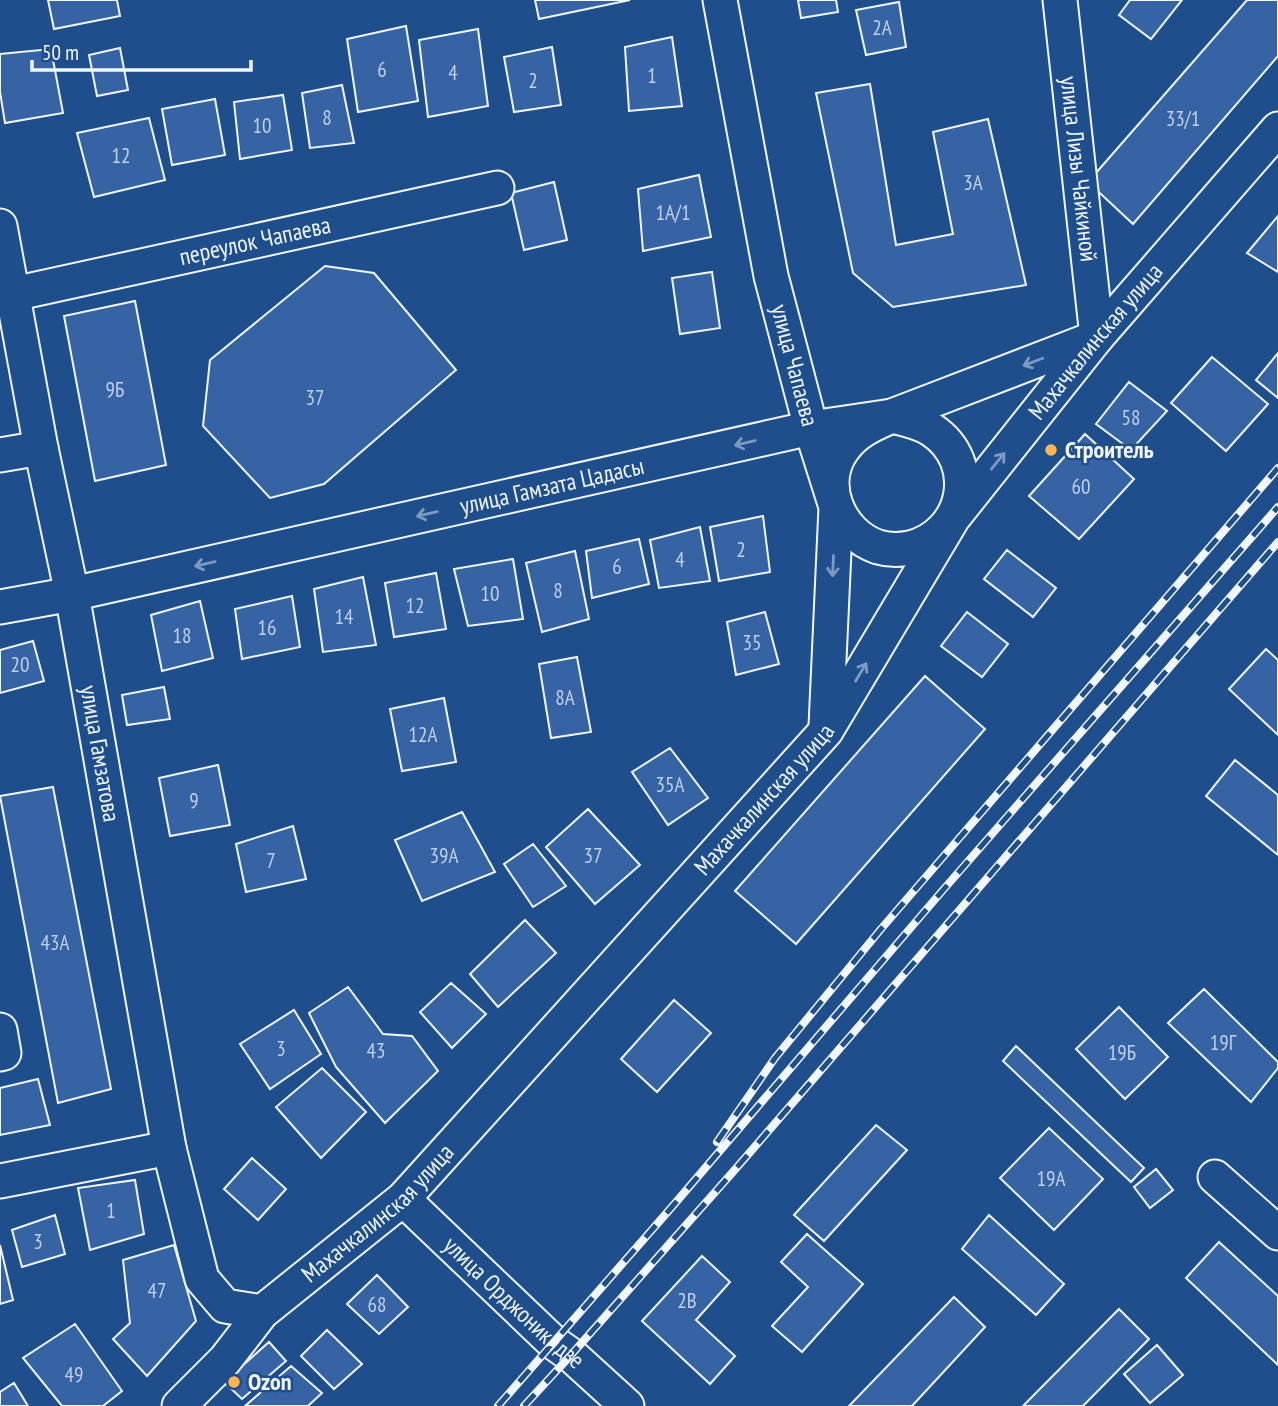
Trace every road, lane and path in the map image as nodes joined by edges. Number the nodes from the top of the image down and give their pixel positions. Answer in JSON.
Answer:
{"nodes":[{"id":1,"x":720,"y":0,"type":"edge"},
{"id":2,"x":1061,"y":1,"type":"edge"},
{"id":3,"x":1278,"y":129,"type":"edge"},
{"id":4,"x":497,"y":188,"type":"dead end"},
{"id":5,"x":0,"y":226,"type":"edge"},
{"id":6,"x":7,"y":296,"type":"edge"},
{"id":7,"x":1097,"y":337,"type":"junction"},
{"id":8,"x":892,"y":416,"type":"junction"},
{"id":9,"x":811,"y":428,"type":"junction"},
{"id":10,"x":41,"y":447,"type":"junction"},
{"id":11,"x":0,"y":455,"type":"edge"},
{"id":12,"x":836,"y":507,"type":"junction"},
{"id":13,"x":953,"y":517,"type":"junction"},
{"id":14,"x":72,"y":594,"type":"junction"},
{"id":15,"x":0,"y":607,"type":"edge"},
{"id":16,"x":826,"y":731,"type":"junction"},
{"id":17,"x":0,"y":1030,"type":"edge"},
{"id":18,"x":0,"y":1054,"type":"edge"},
{"id":19,"x":169,"y":1148,"type":"junction"},
{"id":20,"x":1215,"y":1177,"type":"dead end"},
{"id":21,"x":0,"y":1181,"type":"edge"},
{"id":22,"x":403,"y":1199,"type":"junction"},
{"id":23,"x":1278,"y":1233,"type":"edge"},
{"id":24,"x":262,"y":1312,"type":"junction"},
{"id":25,"x":179,"y":1406,"type":"edge"},
{"id":26,"x":627,"y":1406,"type":"edge"}],
"edges":[{"from":1,"to":9,"type":"street","name":"улица Чапаева"},
{"from":2,"to":7,"type":"street","name":"улица Лизы Чайкиной"},
{"from":3,"to":7,"type":"street","name":"Махачкалинская улица"},
{"from":4,"to":6,"type":"street","name":"переулок Чапаева"},
{"from":5,"to":6,"type":"street","name":"улица Гамзатова"},
{"from":6,"to":10,"type":"street","name":"улица Гамзатова"},
{"from":7,"to":8,"type":"street","name":"улица Гамзата Цадасы","one_way":true},
{"from":13,"to":7,"type":"street","name":"Махачкалинская улица","one_way":true},
{"from":8,"to":9,"type":"street","name":"улица Гамзата Цадасы"},
{"from":8,"to":12,"type":"street"},
{"from":8,"to":13,"type":"street"},
{"from":9,"to":12,"type":"street","name":"улица Чапаева"},
{"from":9,"to":14,"type":"street","name":"улица Гамзата Цадасы","one_way":true},
{"from":10,"to":11,"type":"street"},
{"from":10,"to":14,"type":"street","name":"улица Гамзатова"},
{"from":12,"to":13,"type":"street"},
{"from":12,"to":16,"type":"street","name":"улица Чапаева","one_way":true},
{"from":16,"to":13,"type":"street","name":"Махачкалинская улица","one_way":true},
{"from":14,"to":15,"type":"street","name":"улица Гамзата Цадасы"},
{"from":14,"to":19,"type":"street","name":"улица Гамзатова"},
{"from":16,"to":22,"type":"street","name":"Махачкалинская улица"},
{"from":17,"to":18,"type":"street"},
{"from":19,"to":21,"type":"street"},
{"from":19,"to":24,"type":"street","name":"улица Гамзатова"},
{"from":20,"to":23,"type":"street"},
{"from":22,"to":24,"type":"street","name":"Махачкалинская улица"},
{"from":22,"to":26,"type":"street","name":"улица Орджоникидзе"},
{"from":24,"to":25,"type":"street","name":"Махачкалинская улица"}]}
